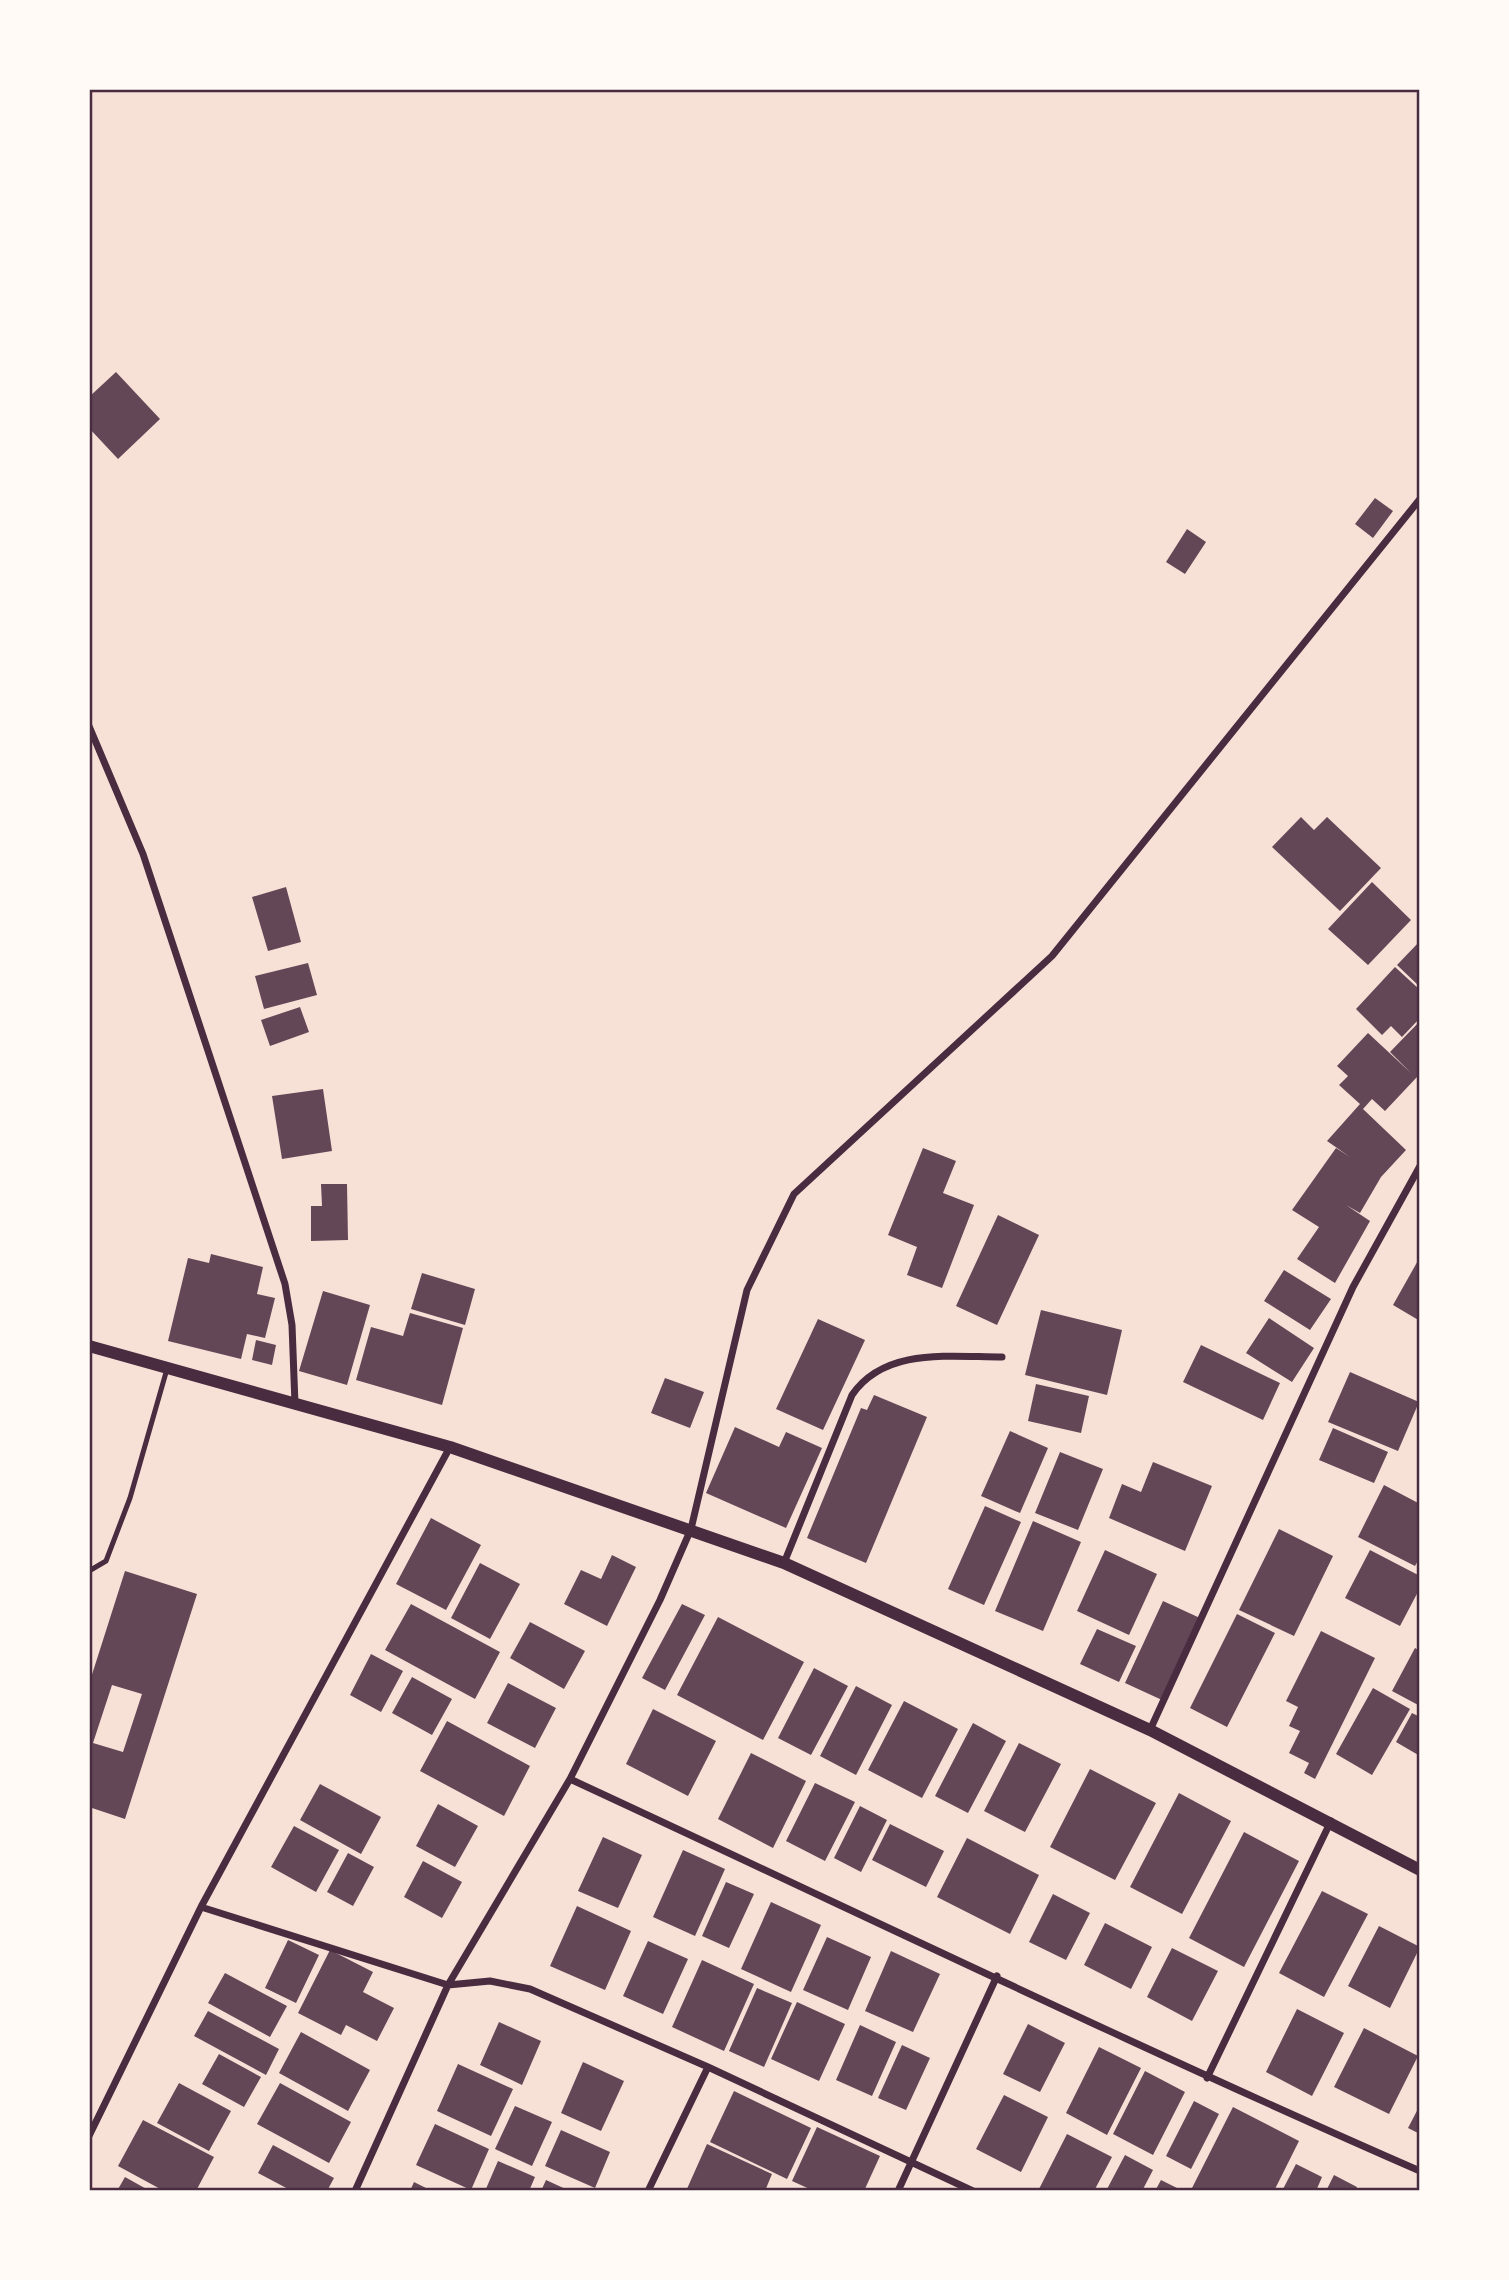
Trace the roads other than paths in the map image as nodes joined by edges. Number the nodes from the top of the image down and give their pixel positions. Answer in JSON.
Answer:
{"nodes":[{"id":1,"x":1420,"y":499,"type":"edge"},
{"id":2,"x":89,"y":726,"type":"edge"},
{"id":3,"x":1420,"y":1166,"type":"edge"},
{"id":4,"x":89,"y":1346,"type":"edge"},
{"id":5,"x":1002,"y":1357,"type":"dead end"},
{"id":6,"x":169,"y":1366,"type":"junction"},
{"id":7,"x":295,"y":1404,"type":"junction"},
{"id":8,"x":450,"y":1447,"type":"junction"},
{"id":9,"x":691,"y":1529,"type":"junction"},
{"id":10,"x":784,"y":1563,"type":"junction"},
{"id":11,"x":89,"y":1571,"type":"edge"},
{"id":12,"x":1150,"y":1730,"type":"junction"},
{"id":13,"x":570,"y":1779,"type":"junction"},
{"id":14,"x":1331,"y":1821,"type":"junction"},
{"id":15,"x":1419,"y":1866,"type":"edge"},
{"id":16,"x":201,"y":1907,"type":"junction"},
{"id":17,"x":997,"y":1976,"type":"junction"},
{"id":18,"x":448,"y":1985,"type":"junction"},
{"id":19,"x":708,"y":2067,"type":"junction"},
{"id":20,"x":1207,"y":2078,"type":"junction"},
{"id":21,"x":89,"y":2136,"type":"edge"},
{"id":22,"x":912,"y":2161,"type":"junction"},
{"id":23,"x":1420,"y":2171,"type":"edge"},
{"id":24,"x":355,"y":2191,"type":"edge"},
{"id":25,"x":648,"y":2191,"type":"edge"},
{"id":26,"x":898,"y":2191,"type":"edge"},
{"id":27,"x":973,"y":2191,"type":"edge"}],
"edges":[{"from":1,"to":9,"type":"street"},
{"from":2,"to":7,"type":"street"},
{"from":3,"to":12,"type":"street"},
{"from":4,"to":6,"type":"street"},
{"from":5,"to":10,"type":"street"},
{"from":6,"to":7,"type":"street"},
{"from":6,"to":11,"type":"lane"},
{"from":7,"to":8,"type":"street"},
{"from":8,"to":9,"type":"street"},
{"from":8,"to":16,"type":"street"},
{"from":9,"to":10,"type":"street"},
{"from":9,"to":13,"type":"street"},
{"from":10,"to":12,"type":"street"},
{"from":12,"to":14,"type":"street"},
{"from":13,"to":17,"type":"street"},
{"from":13,"to":18,"type":"street"},
{"from":14,"to":15,"type":"street"},
{"from":14,"to":20,"type":"street"},
{"from":16,"to":18,"type":"street"},
{"from":16,"to":21,"type":"street"},
{"from":17,"to":20,"type":"street"},
{"from":17,"to":22,"type":"street"},
{"from":18,"to":19,"type":"street"},
{"from":18,"to":24,"type":"street"},
{"from":19,"to":22,"type":"street"},
{"from":19,"to":25,"type":"street"},
{"from":20,"to":23,"type":"street"},
{"from":22,"to":26,"type":"street"},
{"from":22,"to":27,"type":"street"}]}
